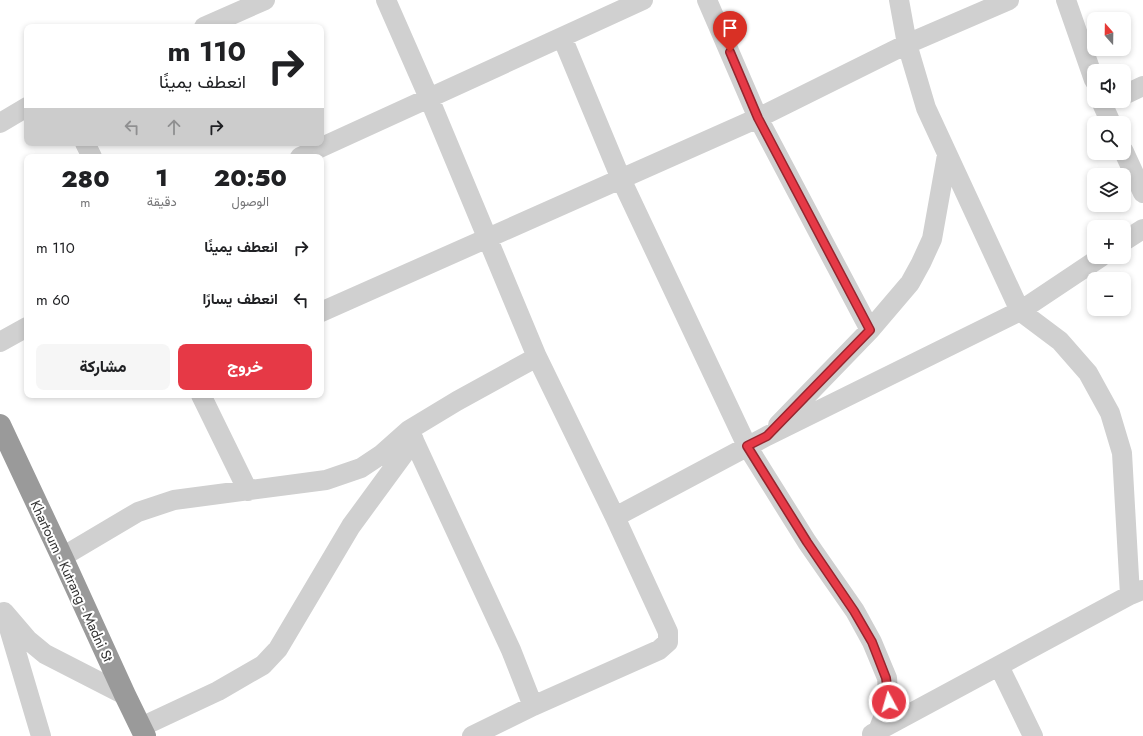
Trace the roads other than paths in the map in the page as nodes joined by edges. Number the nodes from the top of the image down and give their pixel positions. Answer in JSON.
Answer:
{"nodes":[{"id":1,"x":265,"y":0,"type":"edge"},
{"id":2,"x":386,"y":0,"type":"edge"},
{"id":3,"x":643,"y":0,"type":"edge"},
{"id":4,"x":707,"y":0,"type":"edge"},
{"id":5,"x":899,"y":0,"type":"edge"},
{"id":6,"x":1009,"y":0,"type":"edge"},
{"id":7,"x":1066,"y":0,"type":"edge"},
{"id":8,"x":211,"y":24,"type":"edge"},
{"id":9,"x":562,"y":37,"type":"junction"},
{"id":10,"x":907,"y":44,"type":"junction"},
{"id":11,"x":1088,"y":64,"type":"edge"},
{"id":12,"x":1143,"y":86,"type":"edge"},
{"id":13,"x":1131,"y":92,"type":"edge"},
{"id":14,"x":429,"y":98,"type":"junction"},
{"id":15,"x":24,"y":109,"type":"edge"},
{"id":16,"x":758,"y":118,"type":"junction"},
{"id":17,"x":0,"y":123,"type":"edge"},
{"id":18,"x":307,"y":154,"type":"edge"},
{"id":19,"x":947,"y":155,"type":"junction"},
{"id":20,"x":1128,"y":160,"type":"edge"},
{"id":21,"x":621,"y":179,"type":"junction"},
{"id":22,"x":1143,"y":193,"type":"edge"},
{"id":23,"x":1143,"y":229,"type":"edge"},
{"id":24,"x":1131,"y":237,"type":"edge"},
{"id":25,"x":488,"y":238,"type":"junction"},
{"id":26,"x":1090,"y":264,"type":"edge"},
{"id":27,"x":324,"y":311,"type":"edge"},
{"id":28,"x":1020,"y":311,"type":"junction"},
{"id":29,"x":24,"y":329,"type":"edge"},
{"id":30,"x":870,"y":330,"type":"junction"},
{"id":31,"x":0,"y":342,"type":"edge"},
{"id":32,"x":537,"y":357,"type":"junction"},
{"id":33,"x":202,"y":398,"type":"edge"},
{"id":34,"x":0,"y":425,"type":"edge"},
{"id":35,"x":412,"y":435,"type":"junction"},
{"id":36,"x":767,"y":436,"type":"junction"},
{"id":37,"x":747,"y":446,"type":"junction"},
{"id":38,"x":248,"y":491,"type":"junction"},
{"id":39,"x":615,"y":517,"type":"junction"},
{"id":40,"x":62,"y":557,"type":"junction"},
{"id":41,"x":1137,"y":593,"type":"edge"},
{"id":42,"x":2,"y":608,"type":"edge"},
{"id":43,"x":999,"y":666,"type":"junction"},
{"id":44,"x":125,"y":695,"type":"junction"},
{"id":45,"x":533,"y":706,"type":"junction"},
{"id":46,"x":143,"y":731,"type":"edge"},
{"id":47,"x":875,"y":734,"type":"edge"},
{"id":48,"x":41,"y":736,"type":"edge"},
{"id":49,"x":472,"y":736,"type":"edge"},
{"id":50,"x":1033,"y":736,"type":"edge"}],
"edges":[{"from":1,"to":8,"type":"street"},
{"from":2,"to":14,"type":"street"},
{"from":3,"to":9,"type":"street"},
{"from":4,"to":16,"type":"street"},
{"from":5,"to":10,"type":"street"},
{"from":6,"to":10,"type":"street"},
{"from":7,"to":11,"type":"street"},
{"from":9,"to":14,"type":"street"},
{"from":9,"to":21,"type":"street"},
{"from":10,"to":16,"type":"street"},
{"from":10,"to":19,"type":"street"},
{"from":12,"to":13,"type":"street"},
{"from":14,"to":18,"type":"street"},
{"from":14,"to":25,"type":"street"},
{"from":15,"to":17,"type":"street"},
{"from":16,"to":21,"type":"street"},
{"from":16,"to":30,"type":"street"},
{"from":19,"to":28,"type":"street"},
{"from":19,"to":30,"type":"street"},
{"from":20,"to":22,"type":"street"},
{"from":21,"to":25,"type":"street"},
{"from":21,"to":37,"type":"street"},
{"from":23,"to":24,"type":"street"},
{"from":25,"to":27,"type":"street"},
{"from":25,"to":32,"type":"street"},
{"from":26,"to":28,"type":"street"},
{"from":28,"to":36,"type":"street"},
{"from":28,"to":41,"type":"street"},
{"from":29,"to":31,"type":"street"},
{"from":30,"to":36,"type":"street"},
{"from":32,"to":35,"type":"street"},
{"from":32,"to":39,"type":"street"},
{"from":33,"to":38,"type":"street"},
{"from":34,"to":40,"type":"highway","name":"Khartoum - Kutrang - Madni St"},
{"from":35,"to":38,"type":"street"},
{"from":35,"to":45,"type":"street"},
{"from":35,"to":46,"type":"street"},
{"from":36,"to":37,"type":"street"},
{"from":37,"to":39,"type":"street"},
{"from":37,"to":47,"type":"street"},
{"from":38,"to":40,"type":"street"},
{"from":39,"to":45,"type":"street"},
{"from":40,"to":44,"type":"highway","name":"Khartoum - Kutrang - Madni St"},
{"from":41,"to":43,"type":"street"},
{"from":42,"to":44,"type":"street"},
{"from":42,"to":48,"type":"street"},
{"from":43,"to":47,"type":"street"},
{"from":43,"to":50,"type":"street"},
{"from":44,"to":46,"type":"highway","name":"Khartoum - Kutrang - Madni St"},
{"from":45,"to":49,"type":"street"}]}
